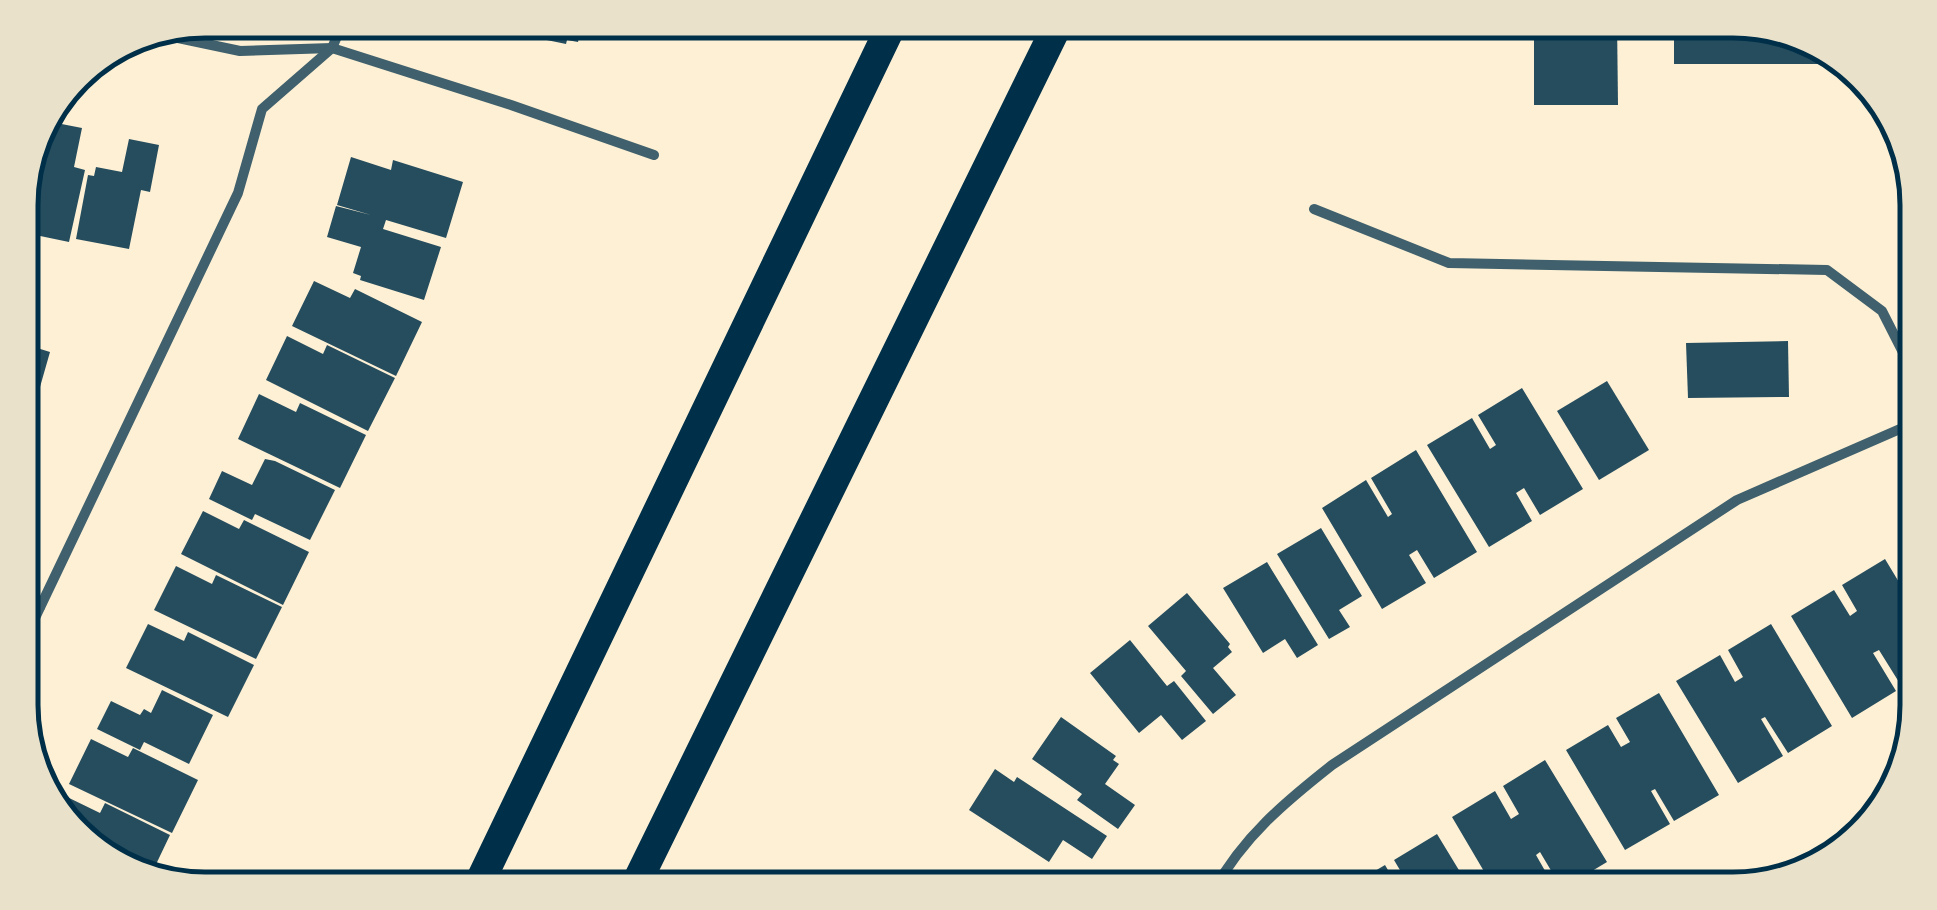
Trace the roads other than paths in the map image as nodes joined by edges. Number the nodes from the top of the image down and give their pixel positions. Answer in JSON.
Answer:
{"nodes":[{"id":1,"x":336,"y":38,"type":"edge"},
{"id":2,"x":885,"y":38,"type":"edge"},
{"id":3,"x":1051,"y":38,"type":"edge"},
{"id":4,"x":185,"y":40,"type":"edge"},
{"id":5,"x":332,"y":48,"type":"junction"},
{"id":6,"x":654,"y":155,"type":"dead end"},
{"id":7,"x":1314,"y":209,"type":"dead end"},
{"id":8,"x":1900,"y":346,"type":"edge"},
{"id":9,"x":1900,"y":429,"type":"edge"},
{"id":10,"x":40,"y":607,"type":"joint"},
{"id":11,"x":38,"y":611,"type":"edge"},
{"id":12,"x":485,"y":872,"type":"edge"},
{"id":13,"x":642,"y":872,"type":"edge"},
{"id":14,"x":1224,"y":872,"type":"edge"}],
"edges":[{"from":1,"to":5,"type":"street"},
{"from":2,"to":12,"type":"highway"},
{"from":3,"to":13,"type":"highway"},
{"from":4,"to":5,"type":"street"},
{"from":5,"to":6,"type":"street"},
{"from":5,"to":10,"type":"street"},
{"from":7,"to":8,"type":"street"},
{"from":9,"to":14,"type":"street"},
{"from":10,"to":11,"type":"street"}]}
